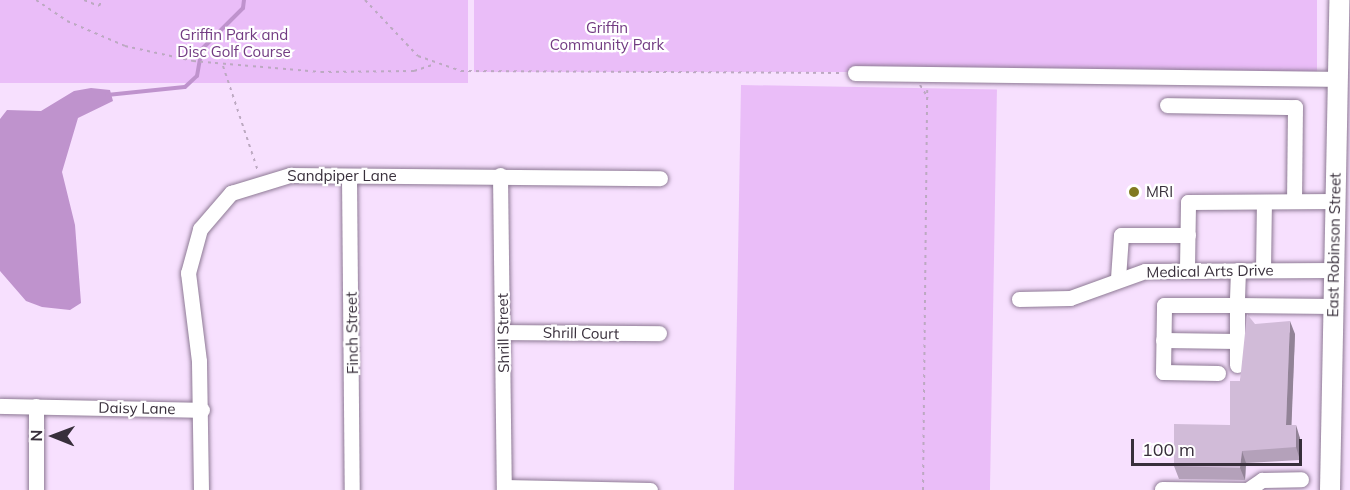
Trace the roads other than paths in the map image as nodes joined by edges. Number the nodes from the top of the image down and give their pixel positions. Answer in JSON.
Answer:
{"nodes":[{"id":1,"x":1339,"y":0,"type":"edge"},
{"id":2,"x":855,"y":73,"type":"road end"},
{"id":3,"x":1342,"y":88,"type":"edge"},
{"id":4,"x":1167,"y":105,"type":"dead end"},
{"id":5,"x":500,"y":175,"type":"junction"},
{"id":6,"x":350,"y":176,"type":"junction"},
{"id":7,"x":660,"y":178,"type":"dead end"},
{"id":8,"x":1294,"y":201,"type":"junction"},
{"id":9,"x":1335,"y":201,"type":"junction"},
{"id":10,"x":1264,"y":202,"type":"junction"},
{"id":11,"x":1188,"y":235,"type":"junction"},
{"id":12,"x":1187,"y":268,"type":"junction"},
{"id":13,"x":1238,"y":270,"type":"junction"},
{"id":14,"x":1263,"y":270,"type":"junction"},
{"id":15,"x":1334,"y":270,"type":"junction"},
{"id":16,"x":1118,"y":278,"type":"junction"},
{"id":17,"x":1019,"y":299,"type":"dead end"},
{"id":18,"x":1237,"y":305,"type":"junction"},
{"id":19,"x":1262,"y":306,"type":"junction"},
{"id":20,"x":1333,"y":306,"type":"junction"},
{"id":21,"x":502,"y":333,"type":"junction"},
{"id":22,"x":659,"y":333,"type":"dead end"},
{"id":23,"x":1246,"y":336,"type":"junction"},
{"id":24,"x":1163,"y":340,"type":"junction"},
{"id":25,"x":1237,"y":365,"type":"dead end"},
{"id":26,"x":1218,"y":373,"type":"dead end"},
{"id":27,"x":0,"y":406,"type":"edge"},
{"id":28,"x":36,"y":406,"type":"junction"},
{"id":29,"x":202,"y":410,"type":"junction"},
{"id":30,"x":1301,"y":480,"type":"dead end"},
{"id":31,"x":504,"y":489,"type":"edge"},
{"id":32,"x":1162,"y":489,"type":"edge"},
{"id":33,"x":1250,"y":489,"type":"edge"},
{"id":34,"x":36,"y":490,"type":"edge"},
{"id":35,"x":201,"y":490,"type":"edge"},
{"id":36,"x":352,"y":490,"type":"edge"},
{"id":37,"x":650,"y":490,"type":"edge"},
{"id":38,"x":1330,"y":490,"type":"edge"}],
"edges":[{"from":1,"to":3,"type":"main road","name":"East Robinson Street"},
{"from":2,"to":3,"type":"street"},
{"from":3,"to":9,"type":"main road","name":"East Robinson Street"},
{"from":4,"to":8,"type":"street"},
{"from":5,"to":6,"type":"street","name":"Sandpiper Lane"},
{"from":5,"to":7,"type":"street","name":"Sandpiper Lane"},
{"from":5,"to":21,"type":"street","name":"Shrill Street"},
{"from":6,"to":29,"type":"street","name":"Sandpiper Lane"},
{"from":6,"to":36,"type":"street","name":"Finch Street"},
{"from":8,"to":9,"type":"street"},
{"from":8,"to":10,"type":"street"},
{"from":9,"to":15,"type":"main road","name":"East Robinson Street"},
{"from":10,"to":11,"type":"street"},
{"from":10,"to":14,"type":"street"},
{"from":11,"to":12,"type":"street"},
{"from":11,"to":16,"type":"street"},
{"from":12,"to":13,"type":"street","name":"Medical Arts Drive"},
{"from":12,"to":16,"type":"street","name":"Medical Arts Drive"},
{"from":13,"to":14,"type":"street","name":"Medical Arts Drive"},
{"from":13,"to":18,"type":"street"},
{"from":14,"to":15,"type":"street","name":"Medical Arts Drive"},
{"from":15,"to":20,"type":"main road","name":"East Robinson Street"},
{"from":16,"to":17,"type":"street","name":"Medical Arts Drive"},
{"from":18,"to":19,"type":"street"},
{"from":18,"to":23,"type":"street"},
{"from":18,"to":24,"type":"street"},
{"from":19,"to":20,"type":"street"},
{"from":19,"to":23,"type":"street"},
{"from":20,"to":38,"type":"main road","name":"East Robinson Street"},
{"from":21,"to":22,"type":"street","name":"Shrill Court"},
{"from":21,"to":31,"type":"street","name":"Shrill Street"},
{"from":23,"to":24,"type":"street"},
{"from":23,"to":25,"type":"street"},
{"from":24,"to":26,"type":"street"},
{"from":27,"to":28,"type":"street","name":"Daisy Lane"},
{"from":28,"to":29,"type":"street","name":"Daisy Lane"},
{"from":28,"to":34,"type":"street"},
{"from":29,"to":35,"type":"street","name":"Sandpiper Lane"},
{"from":30,"to":33,"type":"street"},
{"from":31,"to":37,"type":"street"},
{"from":32,"to":33,"type":"street"}]}
